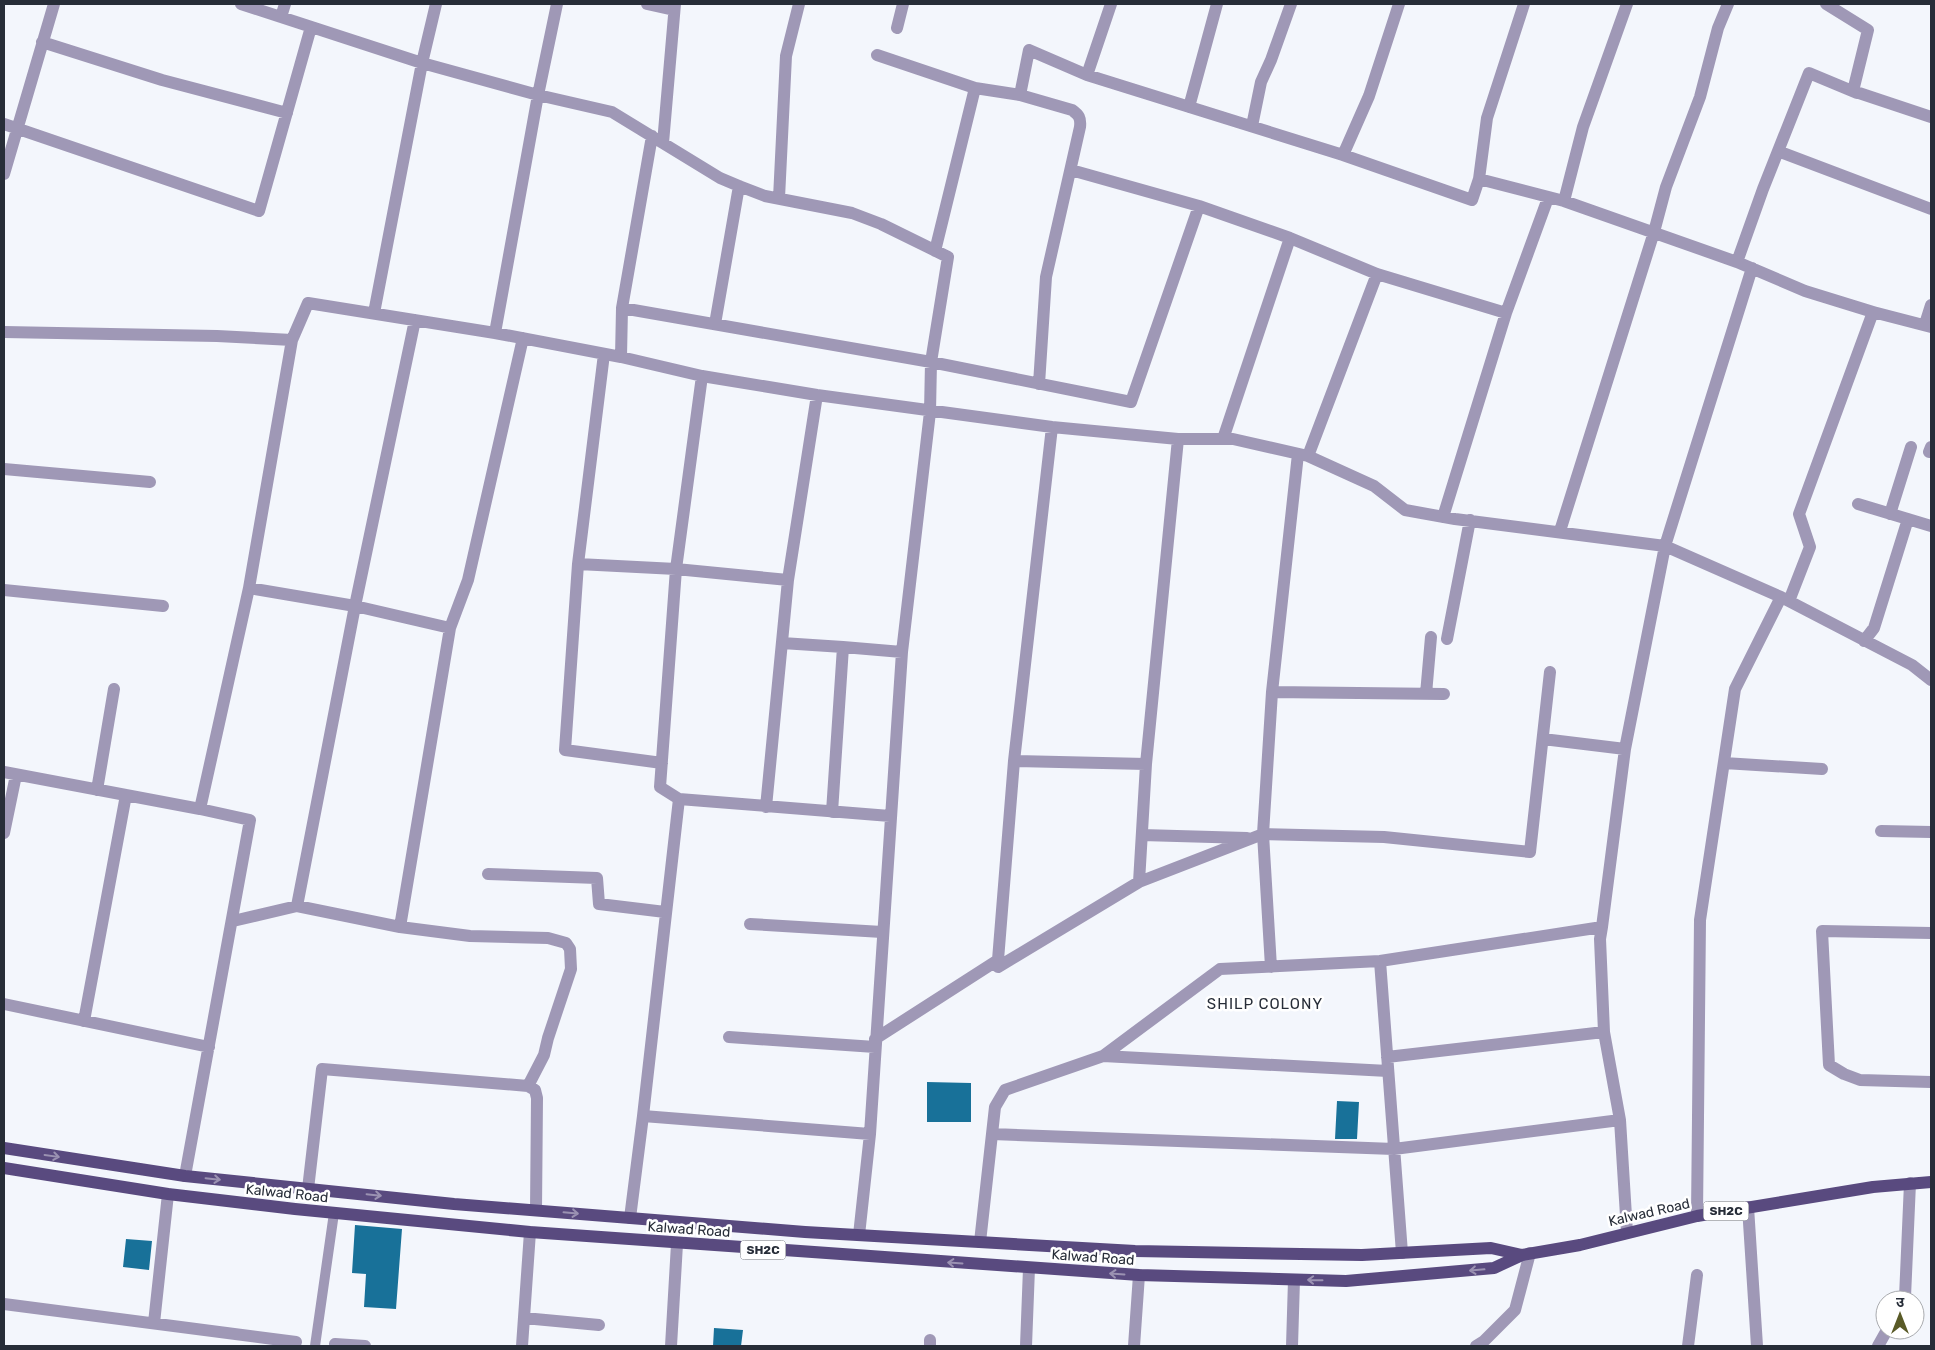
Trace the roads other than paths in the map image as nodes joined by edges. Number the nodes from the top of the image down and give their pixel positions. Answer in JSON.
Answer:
{"nodes":[{"id":1,"x":54,"y":4,"type":"edge"},
{"id":2,"x":240,"y":4,"type":"edge"},
{"id":3,"x":285,"y":4,"type":"edge"},
{"id":4,"x":436,"y":4,"type":"edge"},
{"id":5,"x":557,"y":4,"type":"edge"},
{"id":6,"x":647,"y":4,"type":"edge"},
{"id":7,"x":799,"y":4,"type":"edge"},
{"id":8,"x":903,"y":4,"type":"edge"},
{"id":9,"x":1217,"y":4,"type":"edge"},
{"id":10,"x":1291,"y":4,"type":"edge"},
{"id":11,"x":1398,"y":4,"type":"edge"},
{"id":12,"x":1524,"y":4,"type":"edge"},
{"id":13,"x":1627,"y":4,"type":"edge"},
{"id":14,"x":1728,"y":4,"type":"edge"},
{"id":15,"x":1826,"y":4,"type":"edge"},
{"id":16,"x":1107,"y":5,"type":"edge"},
{"id":17,"x":674,"y":7,"type":"edge"},
{"id":18,"x":280,"y":17,"type":"junction"},
{"id":19,"x":311,"y":27,"type":"junction"},
{"id":20,"x":897,"y":28,"type":"dead end"},
{"id":21,"x":42,"y":42,"type":"junction"},
{"id":22,"x":877,"y":55,"type":"dead end"},
{"id":23,"x":422,"y":63,"type":"junction"},
{"id":24,"x":1087,"y":75,"type":"junction"},
{"id":25,"x":975,"y":88,"type":"junction"},
{"id":26,"x":1857,"y":93,"type":"junction"},
{"id":27,"x":538,"y":95,"type":"junction"},
{"id":28,"x":1020,"y":95,"type":"junction"},
{"id":29,"x":1189,"y":107,"type":"junction"},
{"id":30,"x":287,"y":113,"type":"junction"},
{"id":31,"x":1931,"y":117,"type":"edge"},
{"id":32,"x":10,"y":126,"type":"edge"},
{"id":33,"x":1252,"y":126,"type":"junction"},
{"id":34,"x":652,"y":136,"type":"junction"},
{"id":35,"x":663,"y":143,"type":"junction"},
{"id":36,"x":1778,"y":151,"type":"junction"},
{"id":37,"x":1343,"y":155,"type":"junction"},
{"id":38,"x":1070,"y":170,"type":"junction"},
{"id":39,"x":4,"y":174,"type":"edge"},
{"id":40,"x":1479,"y":179,"type":"junction"},
{"id":41,"x":739,"y":186,"type":"junction"},
{"id":42,"x":779,"y":198,"type":"junction"},
{"id":43,"x":1548,"y":198,"type":"junction"},
{"id":44,"x":1564,"y":201,"type":"junction"},
{"id":45,"x":1199,"y":206,"type":"junction"},
{"id":46,"x":1931,"y":209,"type":"edge"},
{"id":47,"x":1654,"y":232,"type":"junction"},
{"id":48,"x":1290,"y":238,"type":"junction"},
{"id":49,"x":935,"y":251,"type":"junction"},
{"id":50,"x":1737,"y":262,"type":"junction"},
{"id":51,"x":1752,"y":268,"type":"junction"},
{"id":52,"x":1377,"y":274,"type":"junction"},
{"id":53,"x":1931,"y":305,"type":"edge"},
{"id":54,"x":622,"y":308,"type":"junction"},
{"id":55,"x":1874,"y":312,"type":"junction"},
{"id":56,"x":374,"y":313,"type":"junction"},
{"id":57,"x":1506,"y":313,"type":"junction"},
{"id":58,"x":414,"y":320,"type":"junction"},
{"id":59,"x":715,"y":324,"type":"junction"},
{"id":60,"x":1928,"y":326,"type":"edge"},
{"id":61,"x":4,"y":332,"type":"edge"},
{"id":62,"x":495,"y":333,"type":"junction"},
{"id":63,"x":523,"y":338,"type":"junction"},
{"id":64,"x":292,"y":340,"type":"junction"},
{"id":65,"x":604,"y":354,"type":"junction"},
{"id":66,"x":621,"y":357,"type":"junction"},
{"id":67,"x":931,"y":362,"type":"junction"},
{"id":68,"x":702,"y":376,"type":"junction"},
{"id":69,"x":1039,"y":384,"type":"junction"},
{"id":70,"x":817,"y":395,"type":"junction"},
{"id":71,"x":930,"y":412,"type":"junction"},
{"id":72,"x":1052,"y":428,"type":"junction"},
{"id":73,"x":1178,"y":439,"type":"junction"},
{"id":74,"x":1223,"y":439,"type":"junction"},
{"id":75,"x":1911,"y":447,"type":"dead end"},
{"id":76,"x":1303,"y":455,"type":"junction"},
{"id":77,"x":4,"y":469,"type":"edge"},
{"id":78,"x":150,"y":482,"type":"dead end"},
{"id":79,"x":1858,"y":504,"type":"dead end"},
{"id":80,"x":1890,"y":514,"type":"junction"},
{"id":81,"x":1444,"y":516,"type":"junction"},
{"id":82,"x":1908,"y":519,"type":"junction"},
{"id":83,"x":1470,"y":520,"type":"junction"},
{"id":84,"x":1931,"y":526,"type":"edge"},
{"id":85,"x":1560,"y":531,"type":"junction"},
{"id":86,"x":1665,"y":546,"type":"junction"},
{"id":87,"x":578,"y":564,"type":"junction"},
{"id":88,"x":676,"y":570,"type":"junction"},
{"id":89,"x":788,"y":580,"type":"junction"},
{"id":90,"x":249,"y":588,"type":"junction"},
{"id":91,"x":4,"y":590,"type":"edge"},
{"id":92,"x":1785,"y":599,"type":"junction"},
{"id":93,"x":163,"y":606,"type":"dead end"},
{"id":94,"x":355,"y":606,"type":"junction"},
{"id":95,"x":450,"y":628,"type":"junction"},
{"id":96,"x":1431,"y":637,"type":"dead end"},
{"id":97,"x":1447,"y":639,"type":"dead end"},
{"id":98,"x":1864,"y":642,"type":"junction"},
{"id":99,"x":782,"y":643,"type":"junction"},
{"id":100,"x":843,"y":647,"type":"junction"},
{"id":101,"x":902,"y":652,"type":"junction"},
{"id":102,"x":1550,"y":672,"type":"dead end"},
{"id":103,"x":1931,"y":680,"type":"edge"},
{"id":104,"x":114,"y":689,"type":"dead end"},
{"id":105,"x":1272,"y":692,"type":"junction"},
{"id":106,"x":1426,"y":694,"type":"junction"},
{"id":107,"x":1444,"y":694,"type":"dead end"},
{"id":108,"x":1543,"y":739,"type":"junction"},
{"id":109,"x":1626,"y":749,"type":"junction"},
{"id":110,"x":1014,"y":761,"type":"junction"},
{"id":111,"x":662,"y":763,"type":"junction"},
{"id":112,"x":1724,"y":763,"type":"junction"},
{"id":113,"x":1146,"y":764,"type":"junction"},
{"id":114,"x":1822,"y":769,"type":"dead end"},
{"id":115,"x":10,"y":773,"type":"edge"},
{"id":116,"x":97,"y":790,"type":"junction"},
{"id":117,"x":126,"y":795,"type":"junction"},
{"id":118,"x":679,"y":799,"type":"junction"},
{"id":119,"x":766,"y":807,"type":"junction"},
{"id":120,"x":200,"y":809,"type":"junction"},
{"id":121,"x":832,"y":812,"type":"junction"},
{"id":122,"x":890,"y":816,"type":"junction"},
{"id":123,"x":1881,"y":831,"type":"dead end"},
{"id":124,"x":1931,"y":832,"type":"edge"},
{"id":125,"x":4,"y":833,"type":"edge"},
{"id":126,"x":1142,"y":835,"type":"junction"},
{"id":127,"x":1258,"y":836,"type":"junction"},
{"id":128,"x":488,"y":874,"type":"dead end"},
{"id":129,"x":1139,"y":882,"type":"junction"},
{"id":130,"x":297,"y":906,"type":"junction"},
{"id":131,"x":665,"y":912,"type":"junction"},
{"id":132,"x":233,"y":921,"type":"junction"},
{"id":133,"x":750,"y":924,"type":"dead end"},
{"id":134,"x":1602,"y":927,"type":"junction"},
{"id":135,"x":400,"y":928,"type":"junction"},
{"id":136,"x":882,"y":932,"type":"junction"},
{"id":137,"x":1931,"y":932,"type":"edge"},
{"id":138,"x":998,"y":960,"type":"junction"},
{"id":139,"x":1380,"y":961,"type":"junction"},
{"id":140,"x":1271,"y":967,"type":"junction"},
{"id":141,"x":4,"y":1004,"type":"edge"},
{"id":142,"x":84,"y":1021,"type":"junction"},
{"id":143,"x":1604,"y":1032,"type":"junction"},
{"id":144,"x":729,"y":1037,"type":"dead end"},
{"id":145,"x":875,"y":1043,"type":"junction"},
{"id":146,"x":209,"y":1047,"type":"junction"},
{"id":147,"x":1103,"y":1056,"type":"junction"},
{"id":148,"x":1387,"y":1057,"type":"junction"},
{"id":149,"x":1388,"y":1071,"type":"junction"},
{"id":150,"x":1931,"y":1082,"type":"edge"},
{"id":151,"x":528,"y":1086,"type":"junction"},
{"id":152,"x":643,"y":1116,"type":"junction"},
{"id":153,"x":1620,"y":1120,"type":"junction"},
{"id":154,"x":870,"y":1134,"type":"junction"},
{"id":155,"x":992,"y":1134,"type":"junction"},
{"id":156,"x":4,"y":1148,"type":"edge"},
{"id":157,"x":1394,"y":1149,"type":"junction"},
{"id":158,"x":4,"y":1168,"type":"edge"},
{"id":159,"x":185,"y":1176,"type":"junction"},
{"id":160,"x":1931,"y":1182,"type":"edge"},
{"id":161,"x":1910,"y":1183,"type":"junction"},
{"id":162,"x":308,"y":1189,"type":"junction"},
{"id":163,"x":168,"y":1194,"type":"junction"},
{"id":164,"x":1748,"y":1207,"type":"junction"},
{"id":165,"x":536,"y":1210,"type":"junction"},
{"id":166,"x":334,"y":1213,"type":"junction"},
{"id":167,"x":1697,"y":1216,"type":"junction"},
{"id":168,"x":630,"y":1218,"type":"junction"},
{"id":169,"x":530,"y":1232,"type":"junction"},
{"id":170,"x":1627,"y":1232,"type":"junction"},
{"id":171,"x":859,"y":1235,"type":"junction"},
{"id":172,"x":980,"y":1242,"type":"junction"},
{"id":173,"x":677,"y":1244,"type":"junction"},
{"id":174,"x":1402,"y":1253,"type":"junction"},
{"id":175,"x":1526,"y":1254,"type":"junction"},
{"id":176,"x":1029,"y":1268,"type":"junction"},
{"id":177,"x":1139,"y":1275,"type":"junction"},
{"id":178,"x":1697,"y":1275,"type":"dead end"},
{"id":179,"x":1294,"y":1280,"type":"junction"},
{"id":180,"x":1905,"y":1290,"type":"edge"},
{"id":181,"x":4,"y":1304,"type":"edge"},
{"id":182,"x":524,"y":1318,"type":"junction"},
{"id":183,"x":154,"y":1323,"type":"junction"},
{"id":184,"x":599,"y":1325,"type":"dead end"},
{"id":185,"x":296,"y":1342,"type":"dead end"},
{"id":186,"x":335,"y":1344,"type":"dead end"},
{"id":187,"x":315,"y":1346,"type":"edge"},
{"id":188,"x":365,"y":1346,"type":"edge"},
{"id":189,"x":522,"y":1346,"type":"edge"},
{"id":190,"x":672,"y":1346,"type":"edge"},
{"id":191,"x":1026,"y":1346,"type":"edge"},
{"id":192,"x":1134,"y":1346,"type":"edge"},
{"id":193,"x":1292,"y":1346,"type":"edge"},
{"id":194,"x":1476,"y":1346,"type":"edge"},
{"id":195,"x":1688,"y":1346,"type":"edge"},
{"id":196,"x":1757,"y":1346,"type":"edge"}],
"edges":[{"from":1,"to":21,"type":"street"},
{"from":2,"to":18,"type":"street"},
{"from":3,"to":18,"type":"street"},
{"from":4,"to":23,"type":"street"},
{"from":5,"to":27,"type":"street"},
{"from":6,"to":17,"type":"street"},
{"from":7,"to":42,"type":"street"},
{"from":8,"to":20,"type":"street"},
{"from":9,"to":29,"type":"street"},
{"from":10,"to":33,"type":"street"},
{"from":11,"to":37,"type":"street"},
{"from":12,"to":40,"type":"street"},
{"from":13,"to":44,"type":"street"},
{"from":14,"to":47,"type":"street"},
{"from":15,"to":26,"type":"street"},
{"from":16,"to":24,"type":"street"},
{"from":17,"to":35,"type":"street"},
{"from":18,"to":19,"type":"street"},
{"from":19,"to":23,"type":"street"},
{"from":19,"to":30,"type":"street"},
{"from":21,"to":30,"type":"street"},
{"from":21,"to":32,"type":"street"},
{"from":22,"to":25,"type":"street"},
{"from":23,"to":27,"type":"street"},
{"from":23,"to":56,"type":"street"},
{"from":24,"to":28,"type":"street"},
{"from":24,"to":29,"type":"street"},
{"from":25,"to":28,"type":"street"},
{"from":25,"to":49,"type":"street"},
{"from":26,"to":31,"type":"street"},
{"from":26,"to":36,"type":"street"},
{"from":27,"to":34,"type":"street"},
{"from":27,"to":62,"type":"street"},
{"from":28,"to":38,"type":"street"},
{"from":29,"to":33,"type":"street"},
{"from":30,"to":32,"type":"street"},
{"from":32,"to":39,"type":"street"},
{"from":33,"to":37,"type":"street"},
{"from":34,"to":35,"type":"street"},
{"from":34,"to":54,"type":"street"},
{"from":35,"to":41,"type":"street"},
{"from":36,"to":46,"type":"street"},
{"from":36,"to":50,"type":"street"},
{"from":37,"to":40,"type":"street"},
{"from":38,"to":45,"type":"street"},
{"from":38,"to":69,"type":"street"},
{"from":40,"to":43,"type":"street"},
{"from":41,"to":42,"type":"street"},
{"from":41,"to":59,"type":"street"},
{"from":42,"to":49,"type":"street"},
{"from":43,"to":44,"type":"street"},
{"from":43,"to":57,"type":"street"},
{"from":44,"to":47,"type":"street"},
{"from":45,"to":48,"type":"street"},
{"from":45,"to":69,"type":"street"},
{"from":47,"to":50,"type":"street"},
{"from":47,"to":85,"type":"street"},
{"from":48,"to":52,"type":"street"},
{"from":48,"to":74,"type":"street"},
{"from":49,"to":67,"type":"street"},
{"from":50,"to":51,"type":"street"},
{"from":51,"to":55,"type":"street"},
{"from":51,"to":86,"type":"street"},
{"from":52,"to":57,"type":"street"},
{"from":52,"to":76,"type":"street"},
{"from":53,"to":60,"type":"street"},
{"from":54,"to":59,"type":"street"},
{"from":54,"to":66,"type":"street"},
{"from":55,"to":60,"type":"street"},
{"from":55,"to":92,"type":"street"},
{"from":56,"to":58,"type":"street"},
{"from":56,"to":64,"type":"street"},
{"from":57,"to":81,"type":"street"},
{"from":58,"to":62,"type":"street"},
{"from":58,"to":94,"type":"street"},
{"from":59,"to":67,"type":"street"},
{"from":61,"to":64,"type":"street"},
{"from":62,"to":63,"type":"street"},
{"from":63,"to":65,"type":"street"},
{"from":63,"to":95,"type":"street"},
{"from":64,"to":90,"type":"street"},
{"from":65,"to":66,"type":"street"},
{"from":65,"to":87,"type":"street"},
{"from":66,"to":68,"type":"street"},
{"from":67,"to":69,"type":"street"},
{"from":67,"to":71,"type":"street"},
{"from":68,"to":70,"type":"street"},
{"from":68,"to":88,"type":"street"},
{"from":70,"to":71,"type":"street"},
{"from":70,"to":89,"type":"street"},
{"from":71,"to":72,"type":"street"},
{"from":71,"to":101,"type":"street"},
{"from":72,"to":73,"type":"street"},
{"from":72,"to":110,"type":"street"},
{"from":73,"to":74,"type":"street"},
{"from":73,"to":113,"type":"street"},
{"from":74,"to":76,"type":"street"},
{"from":75,"to":80,"type":"street"},
{"from":76,"to":81,"type":"street"},
{"from":76,"to":105,"type":"street"},
{"from":77,"to":78,"type":"street"},
{"from":79,"to":80,"type":"street"},
{"from":80,"to":82,"type":"street"},
{"from":81,"to":83,"type":"street"},
{"from":82,"to":84,"type":"street"},
{"from":82,"to":98,"type":"street"},
{"from":83,"to":85,"type":"street"},
{"from":83,"to":97,"type":"street"},
{"from":85,"to":86,"type":"street"},
{"from":86,"to":92,"type":"street"},
{"from":86,"to":109,"type":"street"},
{"from":87,"to":88,"type":"street"},
{"from":87,"to":111,"type":"street"},
{"from":88,"to":89,"type":"street"},
{"from":88,"to":111,"type":"street"},
{"from":89,"to":99,"type":"street"},
{"from":90,"to":94,"type":"street"},
{"from":90,"to":120,"type":"street"},
{"from":91,"to":93,"type":"street"},
{"from":92,"to":98,"type":"street"},
{"from":92,"to":112,"type":"street"},
{"from":94,"to":95,"type":"street"},
{"from":94,"to":130,"type":"street"},
{"from":95,"to":135,"type":"street"},
{"from":96,"to":106,"type":"street"},
{"from":98,"to":103,"type":"street"},
{"from":99,"to":100,"type":"street"},
{"from":99,"to":119,"type":"street"},
{"from":100,"to":101,"type":"street"},
{"from":100,"to":121,"type":"street"},
{"from":101,"to":122,"type":"street"},
{"from":102,"to":108,"type":"street"},
{"from":104,"to":116,"type":"street"},
{"from":105,"to":106,"type":"street"},
{"from":105,"to":127,"type":"street"},
{"from":106,"to":107,"type":"street"},
{"from":108,"to":109,"type":"street"},
{"from":108,"to":127,"type":"street"},
{"from":109,"to":134,"type":"street"},
{"from":110,"to":113,"type":"street"},
{"from":110,"to":138,"type":"street"},
{"from":111,"to":118,"type":"street"},
{"from":112,"to":114,"type":"street"},
{"from":112,"to":167,"type":"street"},
{"from":113,"to":126,"type":"street"},
{"from":115,"to":116,"type":"street"},
{"from":115,"to":125,"type":"street"},
{"from":116,"to":117,"type":"street"},
{"from":117,"to":120,"type":"street"},
{"from":117,"to":142,"type":"street"},
{"from":118,"to":119,"type":"street"},
{"from":118,"to":131,"type":"street"},
{"from":119,"to":121,"type":"street"},
{"from":120,"to":132,"type":"street"},
{"from":121,"to":122,"type":"street"},
{"from":122,"to":136,"type":"street"},
{"from":123,"to":124,"type":"street"},
{"from":126,"to":127,"type":"street"},
{"from":126,"to":129,"type":"street"},
{"from":127,"to":129,"type":"street"},
{"from":127,"to":140,"type":"street"},
{"from":128,"to":131,"type":"street"},
{"from":129,"to":138,"type":"street"},
{"from":130,"to":132,"type":"street"},
{"from":130,"to":135,"type":"street"},
{"from":131,"to":152,"type":"street"},
{"from":132,"to":146,"type":"street"},
{"from":133,"to":136,"type":"street"},
{"from":134,"to":139,"type":"street"},
{"from":134,"to":143,"type":"street"},
{"from":135,"to":151,"type":"street"},
{"from":136,"to":145,"type":"street"},
{"from":137,"to":150,"type":"street"},
{"from":138,"to":145,"type":"street"},
{"from":139,"to":140,"type":"street"},
{"from":139,"to":148,"type":"street"},
{"from":140,"to":147,"type":"street"},
{"from":141,"to":142,"type":"street"},
{"from":142,"to":146,"type":"street"},
{"from":143,"to":148,"type":"street"},
{"from":143,"to":153,"type":"street"},
{"from":144,"to":145,"type":"street"},
{"from":145,"to":154,"type":"street"},
{"from":146,"to":159,"type":"street"},
{"from":147,"to":149,"type":"street"},
{"from":147,"to":155,"type":"street"},
{"from":148,"to":149,"type":"street"},
{"from":149,"to":157,"type":"street"},
{"from":151,"to":162,"type":"street"},
{"from":151,"to":165,"type":"street"},
{"from":152,"to":154,"type":"street"},
{"from":152,"to":168,"type":"street"},
{"from":153,"to":157,"type":"street"},
{"from":153,"to":170,"type":"street"},
{"from":154,"to":171,"type":"street"},
{"from":155,"to":157,"type":"street"},
{"from":155,"to":172,"type":"street"},
{"from":156,"to":159,"type":"main road","name":"Kalwad Road","number":"SH2C","one_way":true},
{"from":157,"to":174,"type":"street"},
{"from":158,"to":163,"type":"main road","name":"Kalwad Road","number":"SH2C"},
{"from":159,"to":162,"type":"main road","name":"Kalwad Road","number":"SH2C","one_way":true},
{"from":160,"to":161,"type":"main road","name":"Kalwad Road","number":"SH2C"},
{"from":161,"to":164,"type":"main road","name":"Kalwad Road","number":"SH2C"},
{"from":161,"to":180,"type":"street"},
{"from":162,"to":165,"type":"main road","name":"Kalwad Road","number":"SH2C","one_way":true},
{"from":163,"to":166,"type":"main road","name":"Kalwad Road","number":"SH2C"},
{"from":163,"to":183,"type":"street"},
{"from":164,"to":167,"type":"main road","name":"Kalwad Road","number":"SH2C"},
{"from":164,"to":196,"type":"street"},
{"from":165,"to":168,"type":"main road","name":"Kalwad Road","number":"SH2C","one_way":true},
{"from":166,"to":169,"type":"main road","name":"Kalwad Road","number":"SH2C"},
{"from":166,"to":187,"type":"lane"},
{"from":167,"to":170,"type":"main road","name":"Kalwad Road","number":"SH2C"},
{"from":168,"to":171,"type":"main road","name":"Kalwad Road","number":"SH2C"},
{"from":169,"to":173,"type":"main road","name":"Kalwad Road","number":"SH2C"},
{"from":169,"to":182,"type":"street"},
{"from":170,"to":175,"type":"main road","name":"Kalwad Road","number":"SH2C"},
{"from":171,"to":172,"type":"main road","name":"Kalwad Road","number":"SH2C"},
{"from":172,"to":174,"type":"main road","name":"Kalwad Road","number":"SH2C"},
{"from":176,"to":173,"type":"main road","name":"Kalwad Road","number":"SH2C","one_way":true},
{"from":173,"to":190,"type":"street"},
{"from":174,"to":175,"type":"main road","name":"Kalwad Road","number":"SH2C"},
{"from":175,"to":179,"type":"main road","name":"Kalwad Road","number":"SH2C","one_way":true},
{"from":175,"to":194,"type":"street"},
{"from":177,"to":176,"type":"main road","name":"Kalwad Road","number":"SH2C","one_way":true},
{"from":176,"to":191,"type":"street"},
{"from":177,"to":179,"type":"main road","name":"Kalwad Road","number":"SH2C"},
{"from":177,"to":192,"type":"street"},
{"from":178,"to":195,"type":"street"},
{"from":179,"to":193,"type":"street"},
{"from":181,"to":183,"type":"street"},
{"from":182,"to":184,"type":"street"},
{"from":182,"to":189,"type":"street"},
{"from":183,"to":185,"type":"street"},
{"from":186,"to":188,"type":"street"}]}
